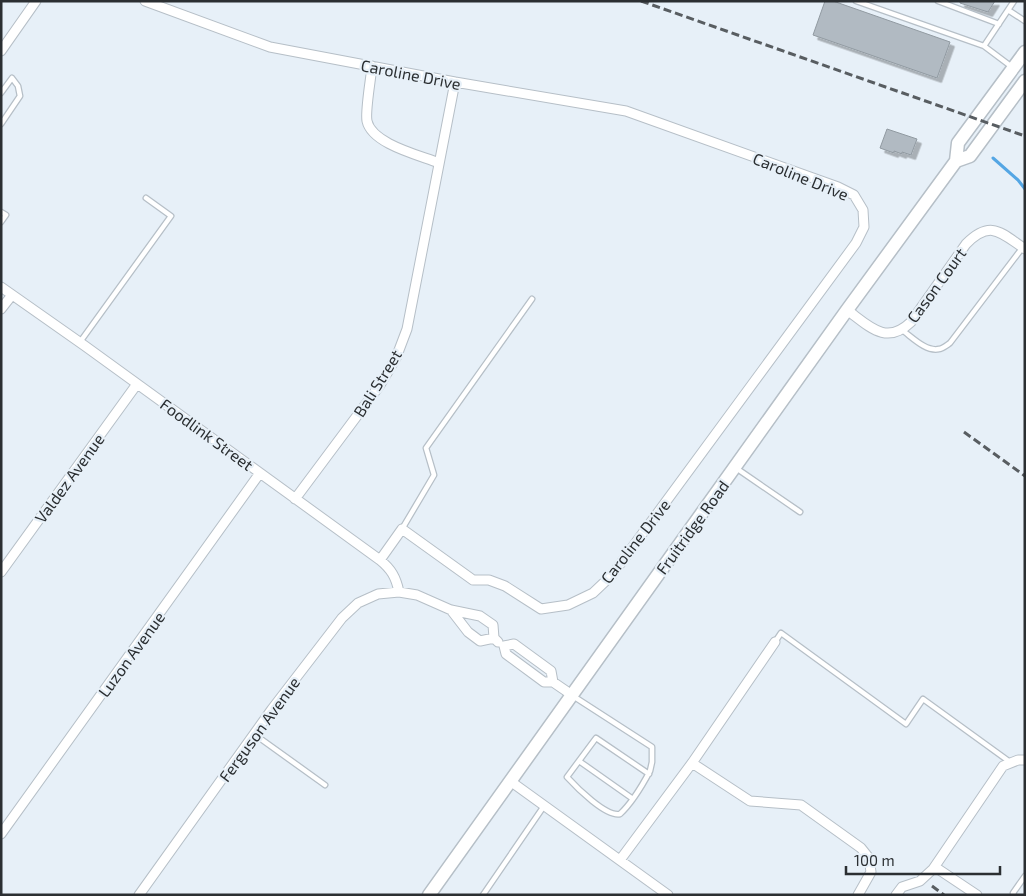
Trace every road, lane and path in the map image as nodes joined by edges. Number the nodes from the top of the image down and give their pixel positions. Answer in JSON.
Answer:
{"nodes":[{"id":1,"x":36,"y":1,"type":"edge"},
{"id":2,"x":145,"y":1,"type":"edge"},
{"id":3,"x":856,"y":1,"type":"edge"},
{"id":4,"x":938,"y":1,"type":"edge"},
{"id":5,"x":1014,"y":1,"type":"edge"},
{"id":6,"x":1008,"y":10,"type":"junction"},
{"id":7,"x":1025,"y":21,"type":"edge"},
{"id":8,"x":999,"y":24,"type":"junction"},
{"id":9,"x":984,"y":46,"type":"junction"},
{"id":10,"x":2,"y":50,"type":"edge"},
{"id":11,"x":1025,"y":52,"type":"edge"},
{"id":12,"x":372,"y":66,"type":"junction"},
{"id":13,"x":1013,"y":68,"type":"junction"},
{"id":14,"x":455,"y":82,"type":"junction"},
{"id":15,"x":1023,"y":87,"type":"edge"},
{"id":16,"x":1,"y":93,"type":"edge"},
{"id":17,"x":1,"y":124,"type":"edge"},
{"id":18,"x":956,"y":161,"type":"junction"},
{"id":19,"x":439,"y":163,"type":"junction"},
{"id":20,"x":146,"y":198,"type":"dead end"},
{"id":21,"x":1,"y":212,"type":"edge"},
{"id":22,"x":1,"y":222,"type":"edge"},
{"id":23,"x":1024,"y":248,"type":"edge"},
{"id":24,"x":1,"y":287,"type":"edge"},
{"id":25,"x":12,"y":295,"type":"junction"},
{"id":26,"x":532,"y":299,"type":"dead end"},
{"id":27,"x":1,"y":309,"type":"edge"},
{"id":28,"x":847,"y":310,"type":"junction"},
{"id":29,"x":902,"y":330,"type":"junction"},
{"id":30,"x":80,"y":342,"type":"junction"},
{"id":31,"x":137,"y":384,"type":"junction"},
{"id":32,"x":735,"y":467,"type":"junction"},
{"id":33,"x":260,"y":473,"type":"junction"},
{"id":34,"x":295,"y":499,"type":"junction"},
{"id":35,"x":800,"y":512,"type":"dead end"},
{"id":36,"x":402,"y":529,"type":"junction"},
{"id":37,"x":380,"y":560,"type":"junction"},
{"id":38,"x":1,"y":572,"type":"edge"},
{"id":39,"x":399,"y":592,"type":"junction"},
{"id":40,"x":451,"y":610,"type":"junction"},
{"id":41,"x":494,"y":638,"type":"junction"},
{"id":42,"x":775,"y":642,"type":"joint"},
{"id":43,"x":504,"y":646,"type":"junction"},
{"id":44,"x":553,"y":682,"type":"junction"},
{"id":45,"x":572,"y":695,"type":"junction"},
{"id":46,"x":254,"y":734,"type":"junction"},
{"id":47,"x":1025,"y":760,"type":"edge"},
{"id":48,"x":579,"y":761,"type":"junction"},
{"id":49,"x":692,"y":762,"type":"junction"},
{"id":50,"x":1012,"y":763,"type":"junction"},
{"id":51,"x":648,"y":774,"type":"junction"},
{"id":52,"x":510,"y":781,"type":"junction"},
{"id":53,"x":325,"y":786,"type":"dead end"},
{"id":54,"x":633,"y":799,"type":"junction"},
{"id":55,"x":544,"y":806,"type":"junction"},
{"id":56,"x":1,"y":834,"type":"edge"},
{"id":57,"x":620,"y":860,"type":"junction"},
{"id":58,"x":935,"y":867,"type":"junction"},
{"id":59,"x":1025,"y":876,"type":"edge"},
{"id":60,"x":139,"y":895,"type":"edge"},
{"id":61,"x":429,"y":895,"type":"edge"},
{"id":62,"x":482,"y":895,"type":"edge"},
{"id":63,"x":668,"y":895,"type":"edge"},
{"id":64,"x":858,"y":895,"type":"edge"},
{"id":65,"x":896,"y":895,"type":"edge"},
{"id":66,"x":976,"y":895,"type":"edge"},
{"id":67,"x":1014,"y":895,"type":"edge"}],
"edges":[{"from":1,"to":10,"type":"street"},
{"from":2,"to":12,"type":"street","name":"Caroline Drive"},
{"from":3,"to":9,"type":"lane"},
{"from":4,"to":8,"type":"lane"},
{"from":5,"to":6,"type":"lane"},
{"from":6,"to":7,"type":"lane"},
{"from":6,"to":8,"type":"lane"},
{"from":8,"to":9,"type":"lane"},
{"from":9,"to":13,"type":"lane"},
{"from":11,"to":13,"type":"main road","name":"Fruitridge Road"},
{"from":12,"to":14,"type":"street","name":"Caroline Drive"},
{"from":12,"to":19,"type":"street"},
{"from":13,"to":18,"type":"main road","name":"Fruitridge Road"},
{"from":14,"to":19,"type":"street","name":"Bali Street"},
{"from":14,"to":36,"type":"street","name":"Caroline Drive"},
{"from":15,"to":18,"type":"main road","name":"Fruitridge Road"},
{"from":16,"to":17,"type":"lane"},
{"from":18,"to":28,"type":"main road","name":"Fruitridge Road"},
{"from":19,"to":34,"type":"street","name":"Bali Street"},
{"from":20,"to":30,"type":"lane"},
{"from":21,"to":22,"type":"lane"},
{"from":23,"to":29,"type":"street","name":"Cason Court"},
{"from":23,"to":29,"type":"lane"},
{"from":24,"to":25,"type":"street","name":"Foodlink Street"},
{"from":25,"to":27,"type":"street"},
{"from":25,"to":30,"type":"street","name":"Foodlink Street"},
{"from":26,"to":36,"type":"lane"},
{"from":28,"to":29,"type":"street","name":"Cason Court"},
{"from":28,"to":32,"type":"main road","name":"Fruitridge Road"},
{"from":30,"to":31,"type":"street","name":"Foodlink Street"},
{"from":31,"to":33,"type":"street","name":"Foodlink Street"},
{"from":31,"to":38,"type":"street","name":"Valdez Avenue"},
{"from":32,"to":35,"type":"lane"},
{"from":32,"to":45,"type":"main road","name":"Fruitridge Road"},
{"from":33,"to":34,"type":"street","name":"Foodlink Street"},
{"from":33,"to":56,"type":"street","name":"Luzon Avenue"},
{"from":34,"to":37,"type":"street","name":"Foodlink Street"},
{"from":36,"to":37,"type":"street"},
{"from":37,"to":39,"type":"street","name":"Foodlink Street"},
{"from":39,"to":40,"type":"street"},
{"from":39,"to":46,"type":"street","name":"Ferguson Avenue"},
{"from":40,"to":41,"type":"street"},
{"from":40,"to":41,"type":"street"},
{"from":41,"to":43,"type":"street"},
{"from":42,"to":49,"type":"street"},
{"from":42,"to":50,"type":"lane"},
{"from":43,"to":44,"type":"street"},
{"from":43,"to":44,"type":"street"},
{"from":44,"to":45,"type":"street"},
{"from":45,"to":51,"type":"lane"},
{"from":45,"to":52,"type":"main road","name":"Fruitridge Road"},
{"from":46,"to":53,"type":"lane"},
{"from":46,"to":60,"type":"street","name":"Ferguson Avenue"},
{"from":47,"to":50,"type":"street"},
{"from":48,"to":51,"type":"lane"},
{"from":48,"to":54,"type":"lane"},
{"from":48,"to":54,"type":"lane"},
{"from":49,"to":57,"type":"street"},
{"from":49,"to":64,"type":"street"},
{"from":50,"to":58,"type":"street"},
{"from":51,"to":54,"type":"lane"},
{"from":52,"to":55,"type":"street"},
{"from":52,"to":61,"type":"main road","name":"Fruitridge Road"},
{"from":55,"to":57,"type":"street"},
{"from":55,"to":62,"type":"lane"},
{"from":57,"to":63,"type":"street"},
{"from":58,"to":65,"type":"street"},
{"from":58,"to":66,"type":"street"},
{"from":59,"to":67,"type":"lane"}]}
